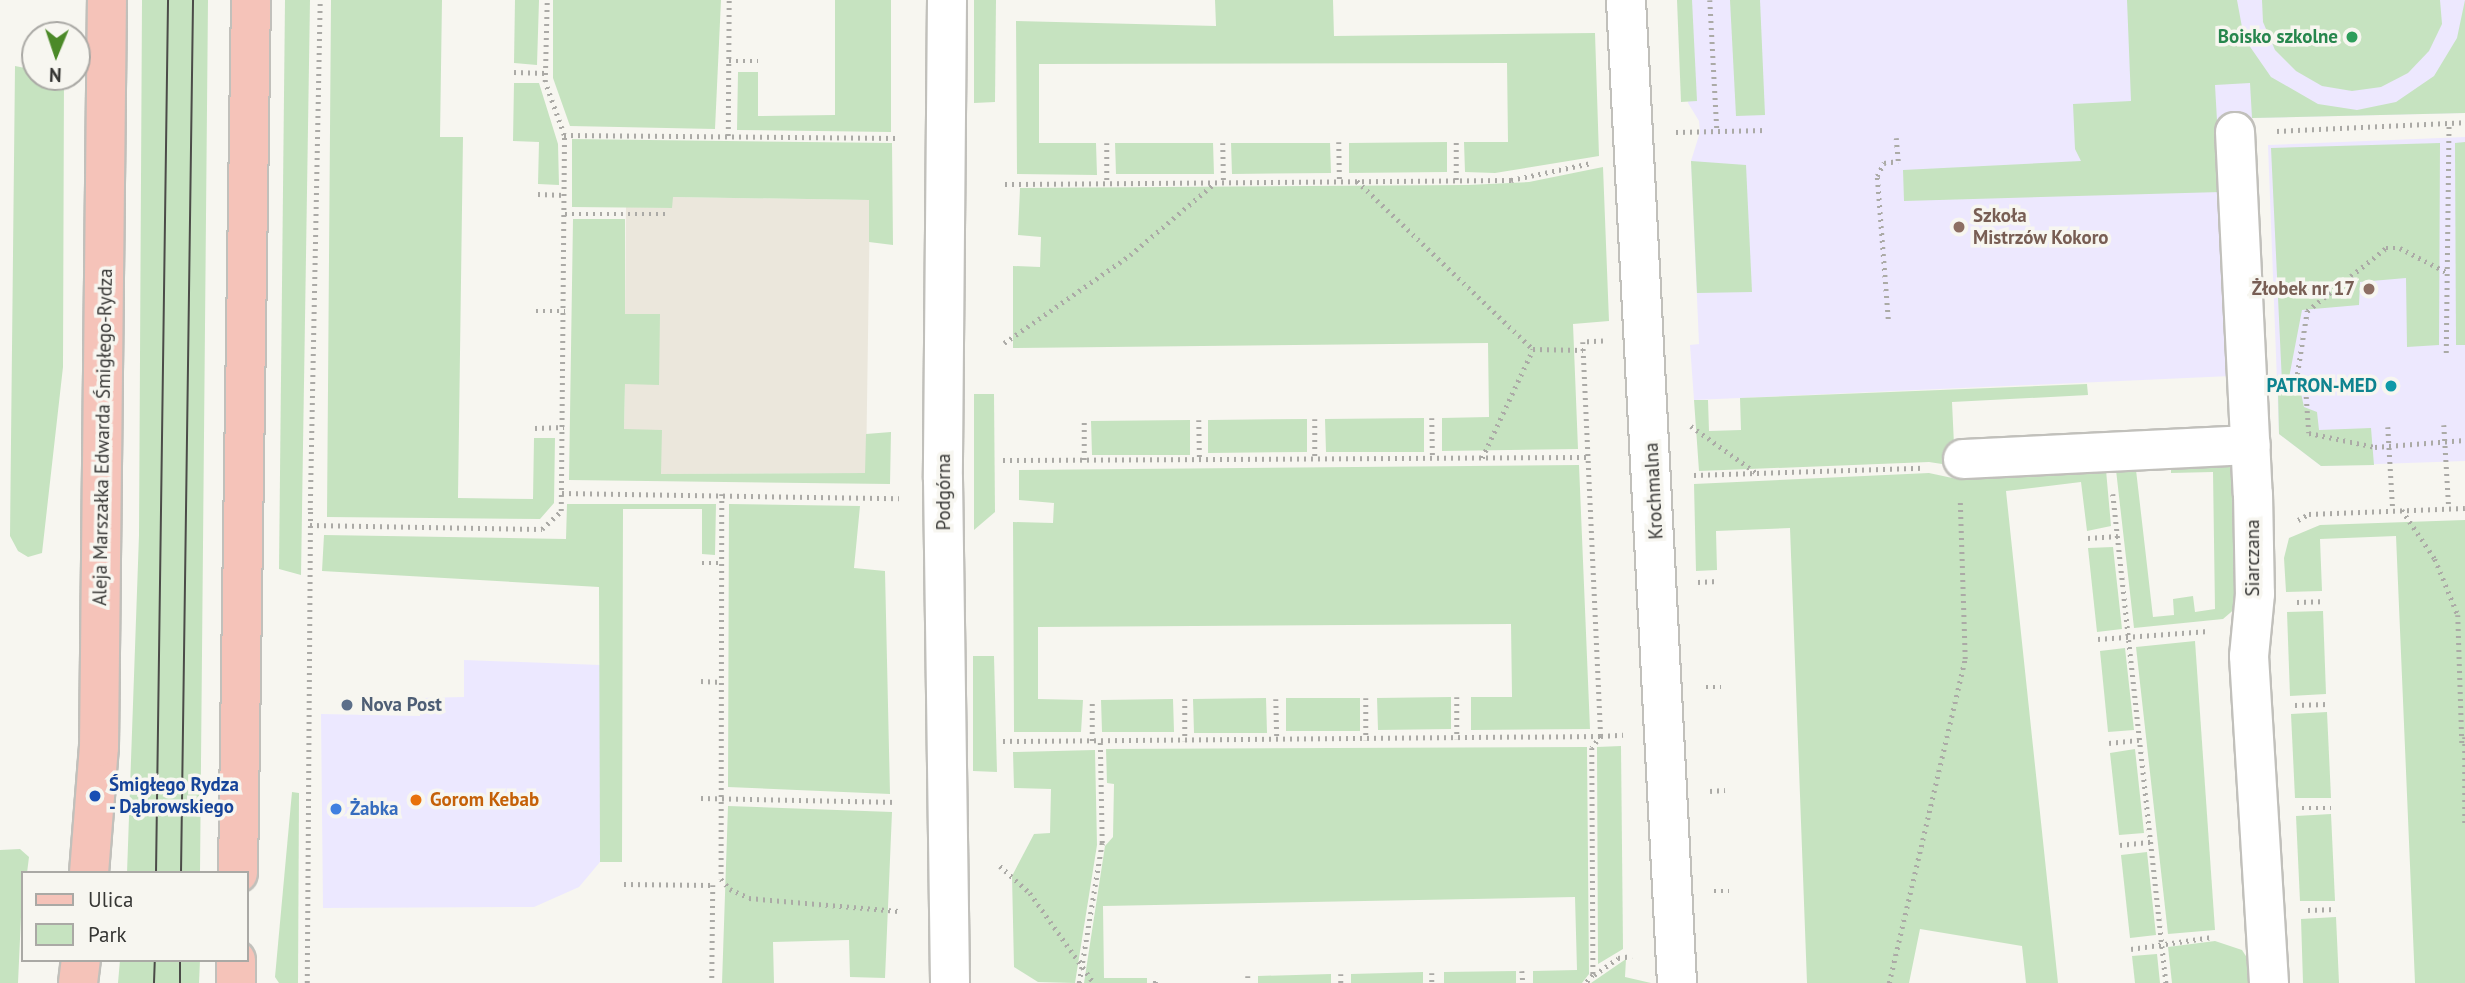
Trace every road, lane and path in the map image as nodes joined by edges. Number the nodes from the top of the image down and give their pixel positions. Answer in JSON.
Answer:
{"nodes":[{"id":1,"x":107,"y":0,"type":"edge"},
{"id":2,"x":251,"y":0,"type":"edge"},
{"id":3,"x":320,"y":0,"type":"edge"},
{"id":4,"x":547,"y":0,"type":"edge"},
{"id":5,"x":729,"y":0,"type":"edge"},
{"id":6,"x":947,"y":0,"type":"edge"},
{"id":7,"x":1626,"y":0,"type":"edge"},
{"id":8,"x":1710,"y":0,"type":"edge"},
{"id":9,"x":729,"y":61,"type":"junction"},
{"id":10,"x":758,"y":61,"type":"dead end"},
{"id":11,"x":514,"y":72,"type":"dead end"},
{"id":12,"x":545,"y":74,"type":"junction"},
{"id":13,"x":2465,"y":122,"type":"edge"},
{"id":14,"x":2449,"y":123,"type":"junction"},
{"id":15,"x":1766,"y":130,"type":"dead end"},
{"id":16,"x":1717,"y":131,"type":"junction"},
{"id":17,"x":1668,"y":132,"type":"dead end"},
{"id":18,"x":2235,"y":132,"type":"joint"},
{"id":19,"x":564,"y":135,"type":"junction"},
{"id":20,"x":728,"y":136,"type":"junction"},
{"id":21,"x":898,"y":138,"type":"dead end"},
{"id":22,"x":1896,"y":138,"type":"dead end"},
{"id":23,"x":1339,"y":142,"type":"dead end"},
{"id":24,"x":1456,"y":142,"type":"dead end"},
{"id":25,"x":1107,"y":143,"type":"dead end"},
{"id":26,"x":1223,"y":143,"type":"dead end"},
{"id":27,"x":1597,"y":161,"type":"dead end"},
{"id":28,"x":1456,"y":180,"type":"junction"},
{"id":29,"x":1340,"y":181,"type":"junction"},
{"id":30,"x":1356,"y":181,"type":"junction"},
{"id":31,"x":1216,"y":182,"type":"junction"},
{"id":32,"x":1224,"y":182,"type":"junction"},
{"id":33,"x":1107,"y":183,"type":"junction"},
{"id":34,"x":1005,"y":184,"type":"dead end"},
{"id":35,"x":538,"y":194,"type":"dead end"},
{"id":36,"x":565,"y":195,"type":"junction"},
{"id":37,"x":565,"y":214,"type":"junction"},
{"id":38,"x":666,"y":214,"type":"dead end"},
{"id":39,"x":2448,"y":273,"type":"junction"},
{"id":40,"x":536,"y":311,"type":"dead end"},
{"id":41,"x":565,"y":311,"type":"junction"},
{"id":42,"x":1888,"y":319,"type":"dead end"},
{"id":43,"x":1004,"y":343,"type":"dead end"},
{"id":44,"x":1533,"y":349,"type":"junction"},
{"id":45,"x":1584,"y":350,"type":"dead end"},
{"id":46,"x":2446,"y":353,"type":"dead end"},
{"id":47,"x":2295,"y":388,"type":"junction"},
{"id":48,"x":2249,"y":389,"type":"junction"},
{"id":49,"x":1432,"y":418,"type":"dead end"},
{"id":50,"x":1315,"y":419,"type":"dead end"},
{"id":51,"x":1684,"y":419,"type":"dead end"},
{"id":52,"x":1199,"y":420,"type":"dead end"},
{"id":53,"x":1084,"y":421,"type":"dead end"},
{"id":54,"x":2444,"y":425,"type":"dead end"},
{"id":55,"x":564,"y":427,"type":"junction"},
{"id":56,"x":2388,"y":427,"type":"dead end"},
{"id":57,"x":535,"y":428,"type":"dead end"},
{"id":58,"x":2465,"y":440,"type":"edge"},
{"id":59,"x":2445,"y":441,"type":"junction"},
{"id":60,"x":2251,"y":445,"type":"junction"},
{"id":61,"x":2388,"y":446,"type":"junction"},
{"id":62,"x":1433,"y":457,"type":"junction"},
{"id":63,"x":1588,"y":457,"type":"dead end"},
{"id":64,"x":1482,"y":458,"type":"junction"},
{"id":65,"x":1200,"y":459,"type":"junction"},
{"id":66,"x":1315,"y":459,"type":"junction"},
{"id":67,"x":1003,"y":460,"type":"dead end"},
{"id":68,"x":1084,"y":460,"type":"junction"},
{"id":69,"x":1961,"y":472,"type":"joint"},
{"id":70,"x":1758,"y":474,"type":"dead end"},
{"id":71,"x":2113,"y":489,"type":"dead end"},
{"id":72,"x":562,"y":493,"type":"junction"},
{"id":73,"x":722,"y":495,"type":"junction"},
{"id":74,"x":899,"y":498,"type":"dead end"},
{"id":75,"x":2449,"y":508,"type":"junction"},
{"id":76,"x":2465,"y":508,"type":"edge"},
{"id":77,"x":2393,"y":510,"type":"junction"},
{"id":78,"x":2402,"y":510,"type":"junction"},
{"id":79,"x":310,"y":525,"type":"junction"},
{"id":80,"x":2288,"y":525,"type":"dead end"},
{"id":81,"x":2118,"y":536,"type":"junction"},
{"id":82,"x":2088,"y":538,"type":"dead end"},
{"id":83,"x":722,"y":563,"type":"junction"},
{"id":84,"x":702,"y":564,"type":"dead end"},
{"id":85,"x":1718,"y":581,"type":"dead end"},
{"id":86,"x":1690,"y":582,"type":"dead end"},
{"id":87,"x":2249,"y":628,"type":"junction"},
{"id":88,"x":2129,"y":636,"type":"junction"},
{"id":89,"x":2098,"y":639,"type":"dead end"},
{"id":90,"x":701,"y":681,"type":"dead end"},
{"id":91,"x":722,"y":682,"type":"junction"},
{"id":92,"x":1457,"y":697,"type":"dead end"},
{"id":93,"x":1366,"y":698,"type":"dead end"},
{"id":94,"x":1092,"y":699,"type":"dead end"},
{"id":95,"x":1185,"y":699,"type":"dead end"},
{"id":96,"x":1276,"y":699,"type":"dead end"},
{"id":97,"x":2327,"y":704,"type":"dead end"},
{"id":98,"x":2284,"y":705,"type":"dead end"},
{"id":99,"x":2465,"y":737,"type":"edge"},
{"id":100,"x":1457,"y":739,"type":"junction"},
{"id":101,"x":1277,"y":740,"type":"junction"},
{"id":102,"x":1366,"y":740,"type":"junction"},
{"id":103,"x":2140,"y":740,"type":"junction"},
{"id":104,"x":1003,"y":741,"type":"dead end"},
{"id":105,"x":1092,"y":741,"type":"junction"},
{"id":106,"x":1100,"y":741,"type":"junction"},
{"id":107,"x":1185,"y":741,"type":"junction"},
{"id":108,"x":2109,"y":743,"type":"dead end"},
{"id":109,"x":2462,"y":744,"type":"junction"},
{"id":110,"x":701,"y":798,"type":"dead end"},
{"id":111,"x":721,"y":798,"type":"junction"},
{"id":112,"x":897,"y":802,"type":"dead end"},
{"id":113,"x":2298,"y":808,"type":"dead end"},
{"id":114,"x":2331,"y":808,"type":"dead end"},
{"id":115,"x":2465,"y":827,"type":"edge"},
{"id":116,"x":2151,"y":842,"type":"junction"},
{"id":117,"x":2120,"y":845,"type":"dead end"},
{"id":118,"x":1000,"y":866,"type":"dead end"},
{"id":119,"x":89,"y":871,"type":"edge"},
{"id":120,"x":238,"y":871,"type":"edge"},
{"id":121,"x":624,"y":884,"type":"dead end"},
{"id":122,"x":2336,"y":909,"type":"dead end"},
{"id":123,"x":2304,"y":910,"type":"dead end"},
{"id":124,"x":898,"y":911,"type":"dead end"},
{"id":125,"x":2212,"y":937,"type":"dead end"},
{"id":126,"x":2162,"y":946,"type":"junction"},
{"id":127,"x":2131,"y":949,"type":"dead end"},
{"id":128,"x":80,"y":962,"type":"edge"},
{"id":129,"x":236,"y":962,"type":"edge"},
{"id":130,"x":1081,"y":967,"type":"junction"},
{"id":131,"x":1522,"y":971,"type":"dead end"},
{"id":132,"x":1432,"y":973,"type":"dead end"},
{"id":133,"x":1341,"y":974,"type":"dead end"},
{"id":134,"x":1248,"y":976,"type":"dead end"},
{"id":135,"x":78,"y":983,"type":"edge"},
{"id":136,"x":236,"y":983,"type":"edge"},
{"id":137,"x":307,"y":983,"type":"edge"},
{"id":138,"x":712,"y":983,"type":"edge"},
{"id":139,"x":950,"y":983,"type":"edge"},
{"id":140,"x":1079,"y":983,"type":"edge"},
{"id":141,"x":1094,"y":983,"type":"edge"},
{"id":142,"x":1248,"y":983,"type":"edge"},
{"id":143,"x":1341,"y":983,"type":"edge"},
{"id":144,"x":1432,"y":983,"type":"edge"},
{"id":145,"x":1522,"y":983,"type":"edge"},
{"id":146,"x":1586,"y":983,"type":"edge"},
{"id":147,"x":1676,"y":983,"type":"edge"},
{"id":148,"x":1889,"y":983,"type":"edge"},
{"id":149,"x":2166,"y":983,"type":"edge"},
{"id":150,"x":2269,"y":983,"type":"edge"}],
"edges":[{"from":1,"to":119,"type":"main road","name":"Aleja Marszałka Edwarda Śmigłego-Rydza"},
{"from":2,"to":120,"type":"main road"},
{"from":3,"to":79,"type":"path"},
{"from":4,"to":12,"type":"path"},
{"from":5,"to":9,"type":"path"},
{"from":6,"to":139,"type":"street","name":"Podgórna"},
{"from":7,"to":147,"type":"street","name":"Krochmalna"},
{"from":8,"to":16,"type":"path"},
{"from":9,"to":10,"type":"path"},
{"from":9,"to":20,"type":"path"},
{"from":11,"to":12,"type":"path"},
{"from":12,"to":19,"type":"path"},
{"from":13,"to":14,"type":"path"},
{"from":14,"to":18,"type":"path"},
{"from":14,"to":39,"type":"path"},
{"from":15,"to":16,"type":"path"},
{"from":16,"to":17,"type":"path"},
{"from":18,"to":48,"type":"street","name":"Siarczana"},
{"from":19,"to":20,"type":"path"},
{"from":19,"to":36,"type":"path"},
{"from":20,"to":21,"type":"path"},
{"from":22,"to":42,"type":"path"},
{"from":23,"to":29,"type":"path"},
{"from":24,"to":28,"type":"path"},
{"from":25,"to":33,"type":"path"},
{"from":26,"to":32,"type":"path"},
{"from":27,"to":28,"type":"path"},
{"from":28,"to":30,"type":"path"},
{"from":29,"to":30,"type":"path"},
{"from":29,"to":32,"type":"path"},
{"from":30,"to":44,"type":"path"},
{"from":31,"to":32,"type":"path"},
{"from":31,"to":33,"type":"path"},
{"from":31,"to":43,"type":"path"},
{"from":33,"to":34,"type":"path"},
{"from":35,"to":36,"type":"path"},
{"from":36,"to":37,"type":"path"},
{"from":37,"to":38,"type":"path"},
{"from":37,"to":41,"type":"path"},
{"from":39,"to":46,"type":"path"},
{"from":39,"to":47,"type":"path"},
{"from":40,"to":41,"type":"path"},
{"from":41,"to":55,"type":"path"},
{"from":44,"to":45,"type":"path"},
{"from":44,"to":64,"type":"path"},
{"from":47,"to":48,"type":"path"},
{"from":47,"to":61,"type":"path"},
{"from":48,"to":60,"type":"street","name":"Siarczana"},
{"from":49,"to":62,"type":"path"},
{"from":50,"to":66,"type":"path"},
{"from":51,"to":70,"type":"path"},
{"from":52,"to":65,"type":"path"},
{"from":53,"to":68,"type":"path"},
{"from":54,"to":59,"type":"path"},
{"from":55,"to":57,"type":"path"},
{"from":55,"to":72,"type":"path"},
{"from":56,"to":61,"type":"path"},
{"from":58,"to":59,"type":"path"},
{"from":59,"to":61,"type":"path"},
{"from":59,"to":75,"type":"path"},
{"from":60,"to":69,"type":"street"},
{"from":60,"to":87,"type":"street","name":"Siarczana"},
{"from":61,"to":77,"type":"path"},
{"from":62,"to":64,"type":"path"},
{"from":62,"to":66,"type":"path"},
{"from":63,"to":64,"type":"path"},
{"from":65,"to":66,"type":"path"},
{"from":65,"to":68,"type":"path"},
{"from":67,"to":68,"type":"path"},
{"from":69,"to":148,"type":"path"},
{"from":71,"to":81,"type":"path"},
{"from":72,"to":73,"type":"path"},
{"from":72,"to":79,"type":"path"},
{"from":73,"to":74,"type":"path"},
{"from":73,"to":83,"type":"path"},
{"from":75,"to":76,"type":"path"},
{"from":75,"to":78,"type":"path"},
{"from":77,"to":78,"type":"path"},
{"from":77,"to":80,"type":"path"},
{"from":78,"to":109,"type":"path"},
{"from":79,"to":137,"type":"path"},
{"from":81,"to":82,"type":"path"},
{"from":81,"to":88,"type":"path"},
{"from":83,"to":84,"type":"path"},
{"from":83,"to":91,"type":"path"},
{"from":85,"to":86,"type":"path"},
{"from":87,"to":88,"type":"path"},
{"from":87,"to":150,"type":"street","name":"Siarczana"},
{"from":88,"to":89,"type":"path"},
{"from":88,"to":103,"type":"path"},
{"from":90,"to":91,"type":"path"},
{"from":91,"to":111,"type":"path"},
{"from":92,"to":100,"type":"path"},
{"from":93,"to":102,"type":"path"},
{"from":94,"to":105,"type":"path"},
{"from":95,"to":107,"type":"path"},
{"from":96,"to":101,"type":"path"},
{"from":97,"to":98,"type":"path"},
{"from":99,"to":109,"type":"path"},
{"from":100,"to":102,"type":"path"},
{"from":100,"to":146,"type":"path"},
{"from":101,"to":102,"type":"path"},
{"from":101,"to":107,"type":"path"},
{"from":103,"to":108,"type":"path"},
{"from":103,"to":116,"type":"path"},
{"from":104,"to":105,"type":"path"},
{"from":105,"to":106,"type":"path"},
{"from":106,"to":107,"type":"path"},
{"from":106,"to":130,"type":"path"},
{"from":109,"to":115,"type":"path"},
{"from":110,"to":111,"type":"path"},
{"from":111,"to":112,"type":"path"},
{"from":111,"to":124,"type":"path"},
{"from":113,"to":114,"type":"path"},
{"from":116,"to":117,"type":"path"},
{"from":116,"to":126,"type":"path"},
{"from":118,"to":130,"type":"path"},
{"from":121,"to":138,"type":"path"},
{"from":122,"to":123,"type":"path"},
{"from":125,"to":126,"type":"path"},
{"from":126,"to":127,"type":"path"},
{"from":126,"to":149,"type":"path"},
{"from":128,"to":135,"type":"main road"},
{"from":129,"to":136,"type":"main road"},
{"from":130,"to":140,"type":"path"},
{"from":130,"to":141,"type":"path"},
{"from":131,"to":145,"type":"path"},
{"from":132,"to":144,"type":"path"},
{"from":133,"to":143,"type":"path"},
{"from":134,"to":142,"type":"path"}]}
